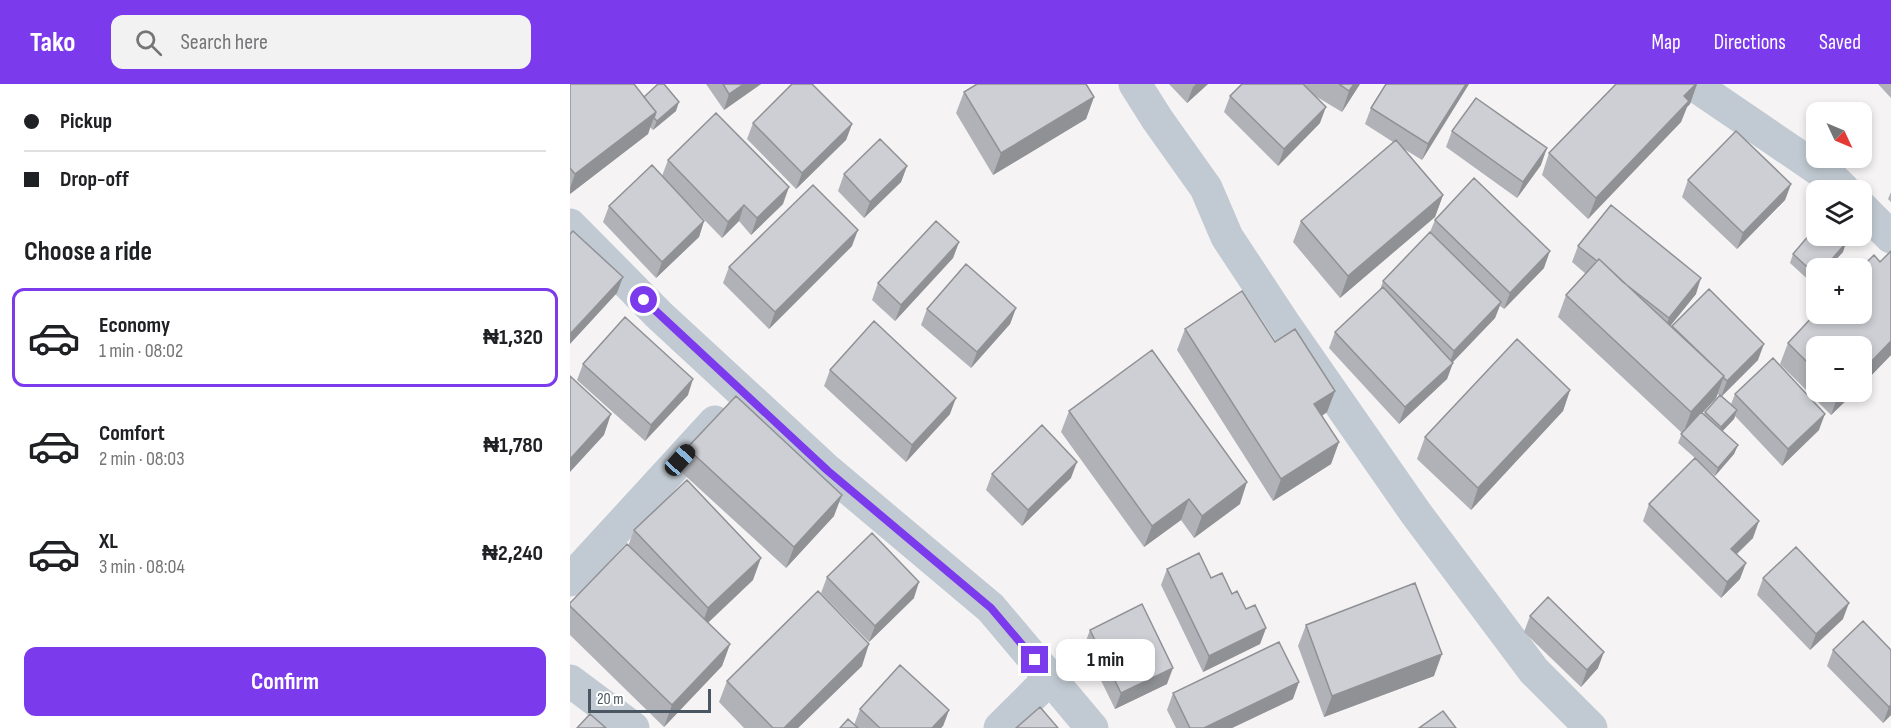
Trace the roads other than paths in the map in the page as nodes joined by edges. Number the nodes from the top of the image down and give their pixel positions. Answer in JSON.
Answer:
{"nodes":[{"id":1,"x":1135,"y":84,"type":"edge"},
{"id":2,"x":1693,"y":84,"type":"edge"},
{"id":3,"x":1834,"y":180,"type":"edge"},
{"id":4,"x":1872,"y":218,"type":"edge"},
{"id":5,"x":570,"y":225,"type":"edge"},
{"id":6,"x":1891,"y":237,"type":"edge"},
{"id":7,"x":742,"y":392,"type":"junction"},
{"id":8,"x":570,"y":580,"type":"edge"},
{"id":9,"x":1050,"y":678,"type":"junction"},
{"id":10,"x":570,"y":681,"type":"edge"},
{"id":11,"x":633,"y":728,"type":"edge"},
{"id":12,"x":1000,"y":728,"type":"edge"},
{"id":13,"x":1092,"y":728,"type":"edge"},
{"id":14,"x":1591,"y":728,"type":"edge"}],
"edges":[{"from":1,"to":14,"type":"street"},
{"from":2,"to":3,"type":"street"},
{"from":4,"to":6,"type":"street"},
{"from":5,"to":7,"type":"street"},
{"from":7,"to":8,"type":"street"},
{"from":7,"to":9,"type":"street"},
{"from":9,"to":12,"type":"street"},
{"from":9,"to":13,"type":"street"},
{"from":10,"to":11,"type":"street"}]}
